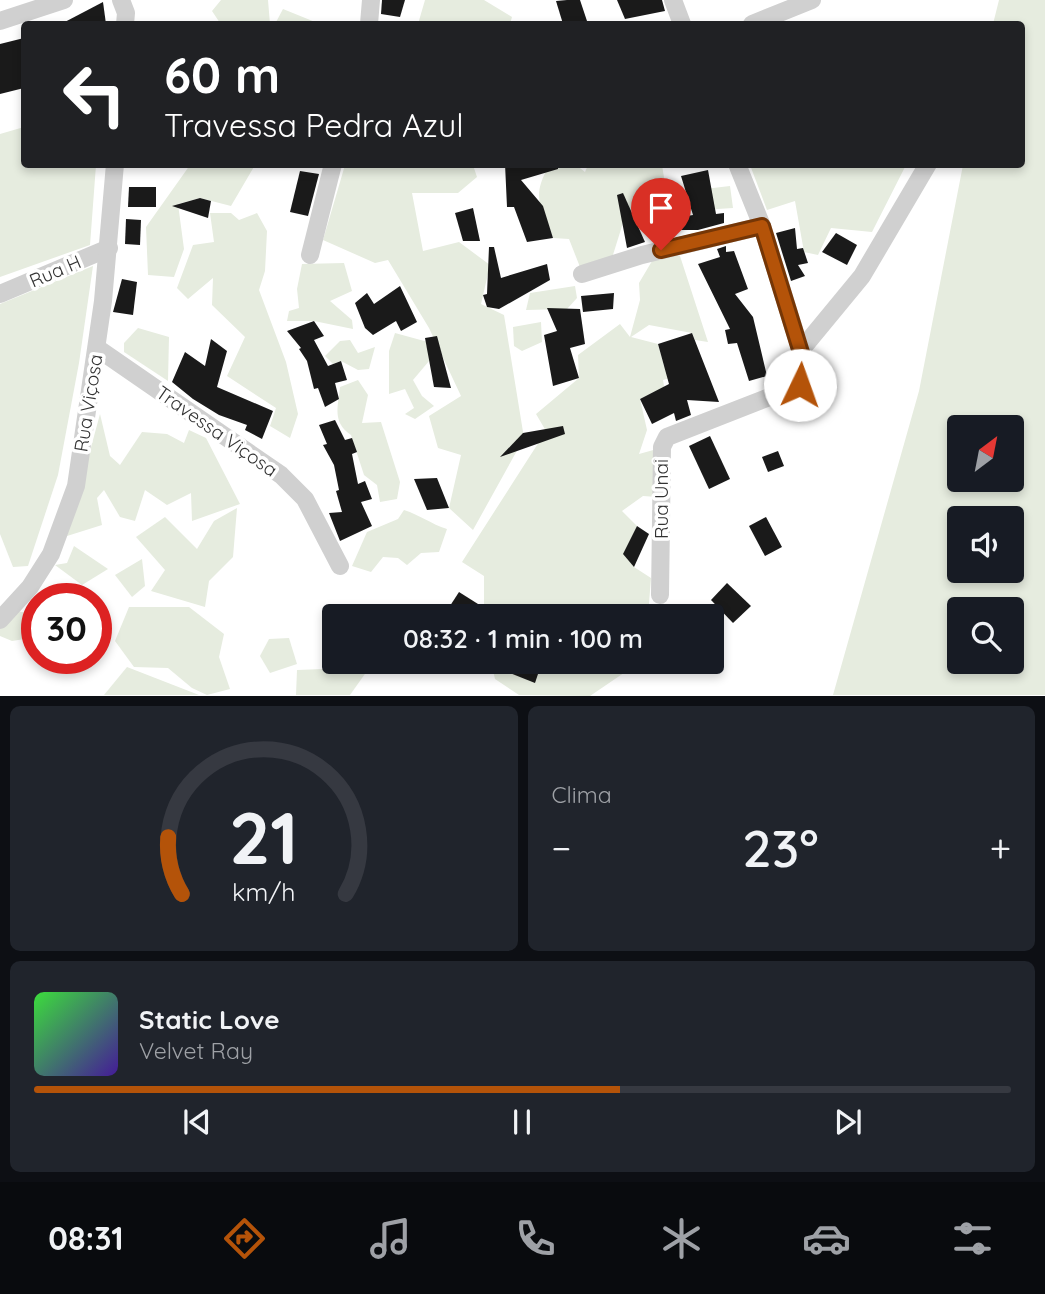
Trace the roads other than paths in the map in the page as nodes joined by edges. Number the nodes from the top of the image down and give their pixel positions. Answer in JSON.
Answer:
{"nodes":[{"id":1,"x":64,"y":0,"type":"edge"},
{"id":2,"x":371,"y":0,"type":"edge"},
{"id":3,"x":673,"y":0,"type":"edge"},
{"id":4,"x":812,"y":0,"type":"edge"},
{"id":5,"x":0,"y":21,"type":"edge"},
{"id":6,"x":369,"y":21,"type":"edge"},
{"id":7,"x":681,"y":21,"type":"edge"},
{"id":8,"x":760,"y":21,"type":"edge"},
{"id":9,"x":115,"y":168,"type":"edge"},
{"id":10,"x":332,"y":168,"type":"edge"},
{"id":11,"x":739,"y":168,"type":"edge"},
{"id":12,"x":927,"y":168,"type":"edge"},
{"id":13,"x":762,"y":226,"type":"junction"},
{"id":14,"x":109,"y":248,"type":"junction"},
{"id":15,"x":310,"y":255,"type":"dead end"},
{"id":16,"x":582,"y":274,"type":"dead end"},
{"id":17,"x":0,"y":294,"type":"edge"},
{"id":18,"x":97,"y":348,"type":"junction"},
{"id":19,"x":802,"y":350,"type":"junction"},
{"id":20,"x":340,"y":566,"type":"dead end"},
{"id":21,"x":660,"y":595,"type":"dead end"},
{"id":22,"x":0,"y":620,"type":"edge"}],
"edges":[{"from":1,"to":5,"type":"street"},
{"from":2,"to":6,"type":"street"},
{"from":3,"to":7,"type":"street"},
{"from":4,"to":8,"type":"street"},
{"from":9,"to":14,"type":"street","name":"Rua Viçosa"},
{"from":10,"to":15,"type":"street"},
{"from":11,"to":13,"type":"street"},
{"from":12,"to":19,"type":"street"},
{"from":13,"to":16,"type":"street"},
{"from":13,"to":19,"type":"street"},
{"from":14,"to":17,"type":"street","name":"Rua H"},
{"from":14,"to":18,"type":"street","name":"Rua Viçosa"},
{"from":18,"to":20,"type":"street","name":"Travessa Viçosa"},
{"from":18,"to":22,"type":"street","name":"Rua Viçosa"},
{"from":19,"to":21,"type":"street","name":"Rua Unai"}]}
